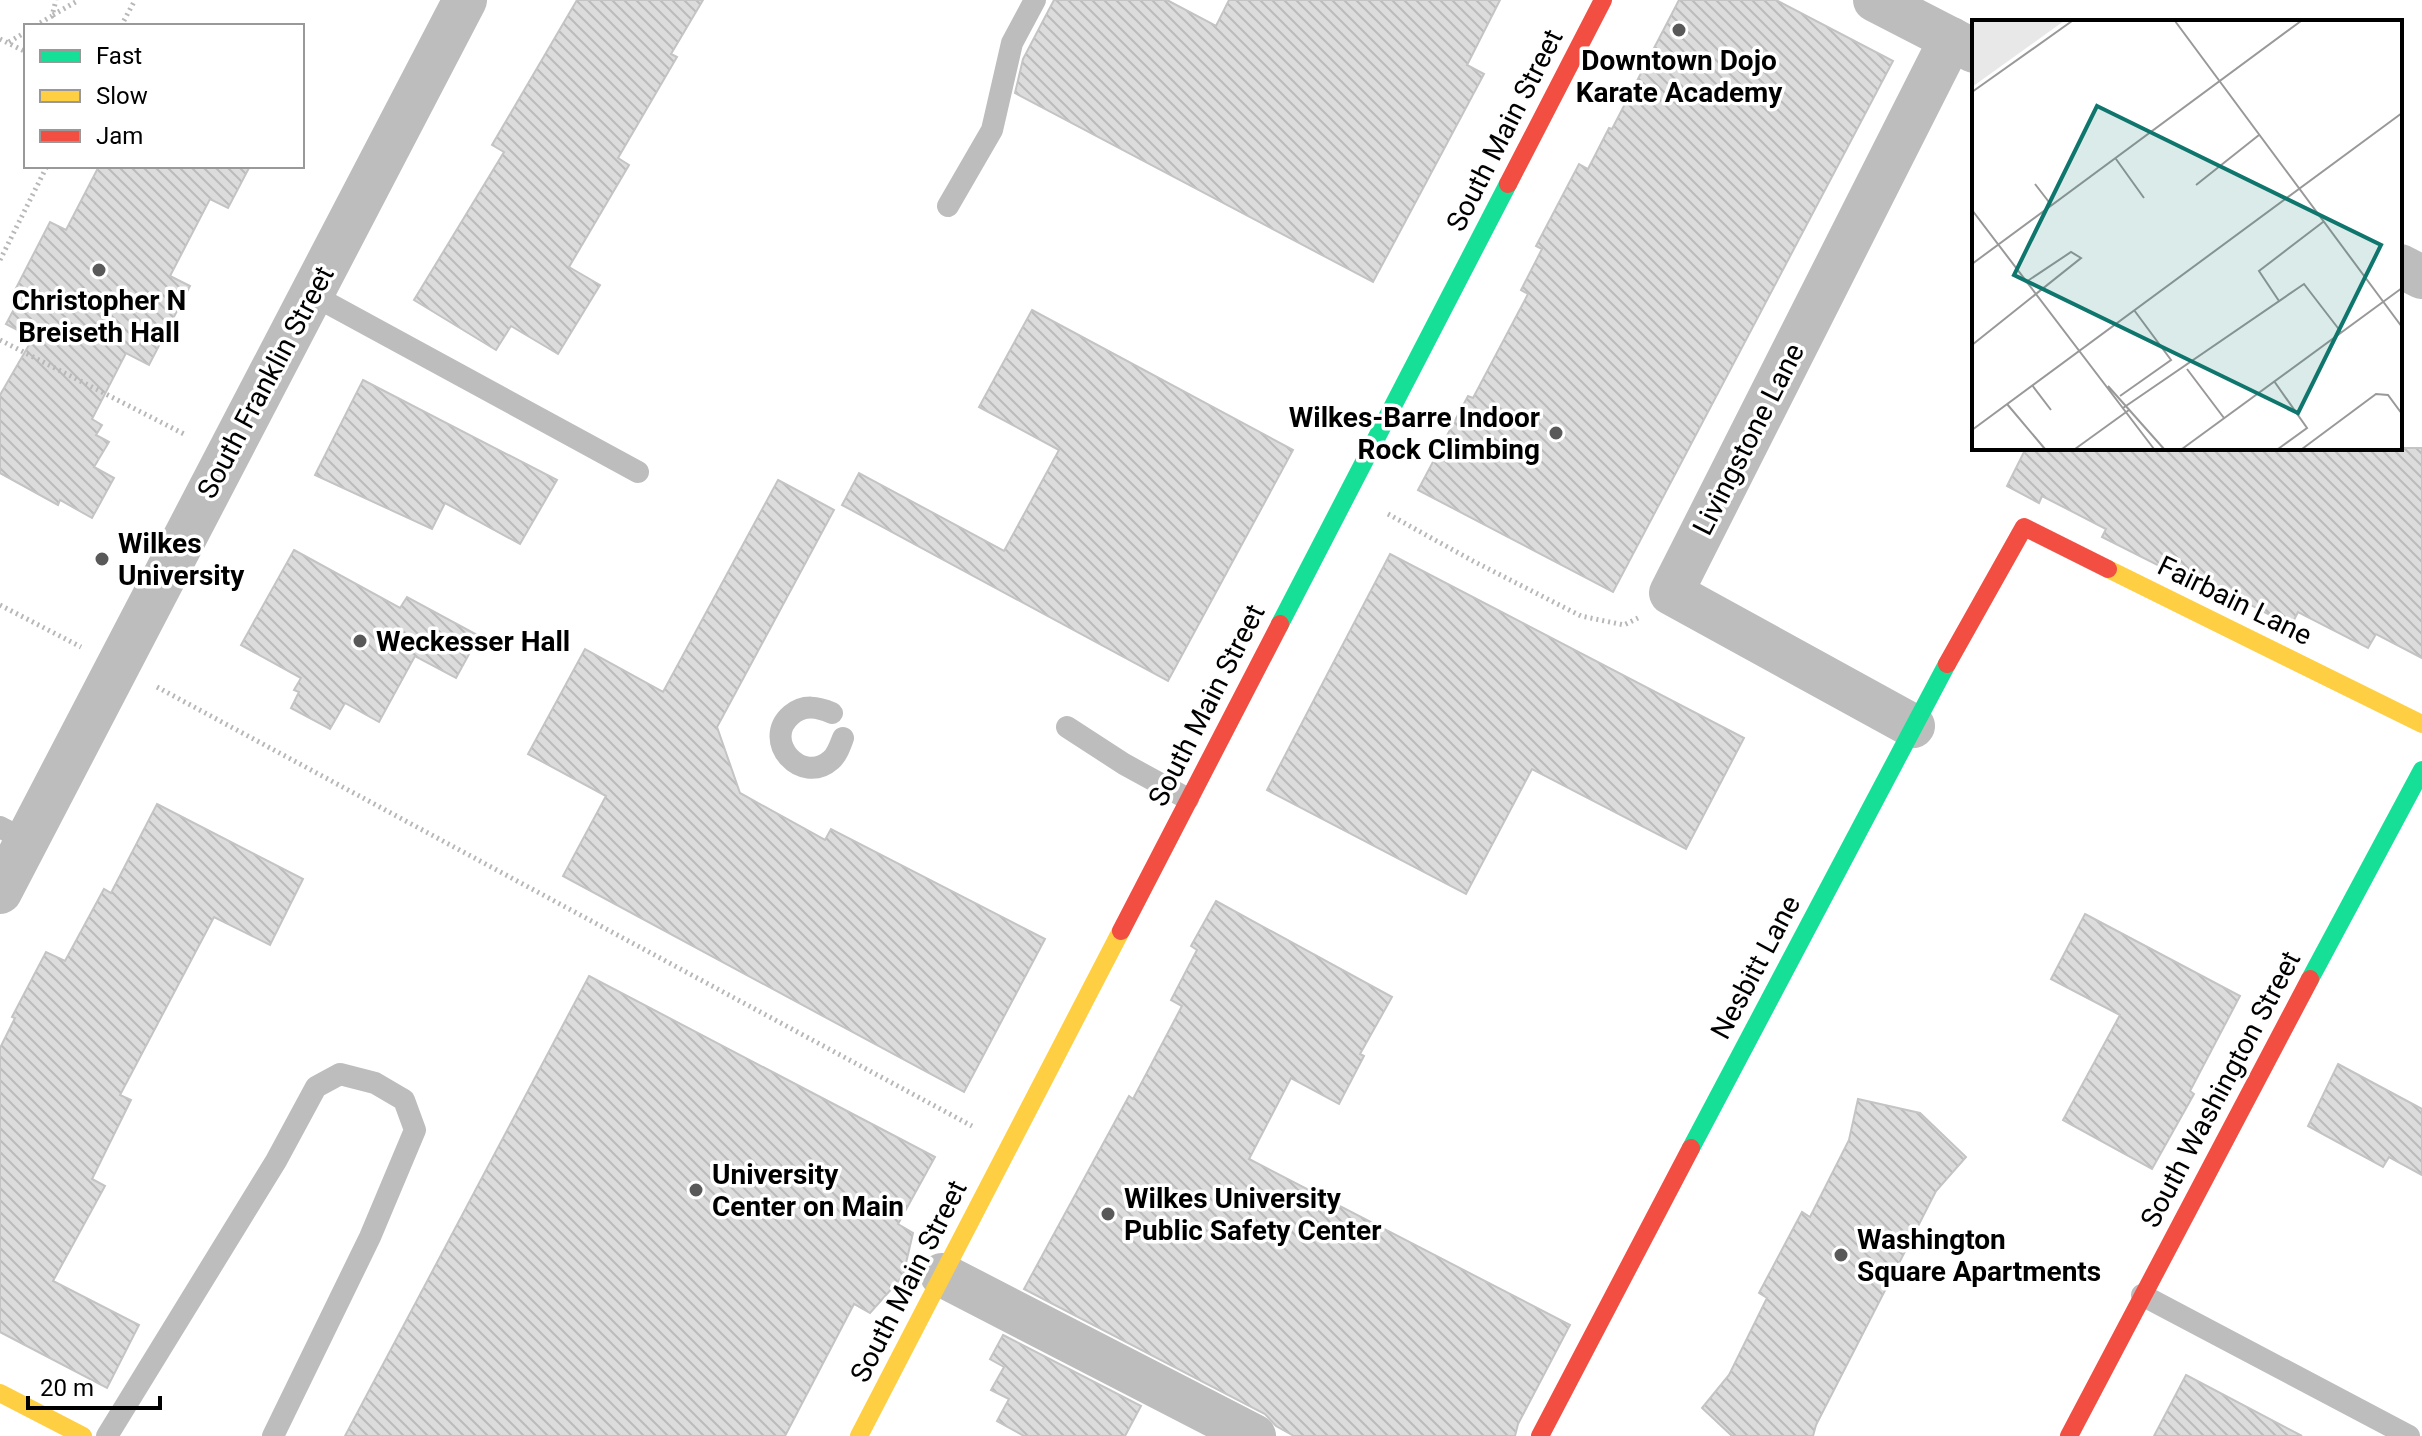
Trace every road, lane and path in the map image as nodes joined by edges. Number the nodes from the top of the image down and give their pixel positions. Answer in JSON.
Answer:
{"nodes":[{"id":1,"x":56,"y":0,"type":"edge"},
{"id":2,"x":79,"y":0,"type":"edge"},
{"id":3,"x":135,"y":0,"type":"edge"},
{"id":4,"x":465,"y":0,"type":"edge"},
{"id":5,"x":1035,"y":0,"type":"edge"},
{"id":6,"x":1603,"y":0,"type":"edge"},
{"id":7,"x":1875,"y":0,"type":"edge"},
{"id":8,"x":52,"y":16,"type":"junction"},
{"id":9,"x":38,"y":24,"type":"edge"},
{"id":10,"x":122,"y":24,"type":"edge"},
{"id":11,"x":24,"y":33,"type":"edge"},
{"id":12,"x":0,"y":39,"type":"edge"},
{"id":13,"x":8,"y":42,"type":"junction"},
{"id":14,"x":1962,"y":45,"type":"edge"},
{"id":15,"x":24,"y":51,"type":"edge"},
{"id":16,"x":46,"y":168,"type":"edge"},
{"id":17,"x":948,"y":206,"type":"dead end"},
{"id":18,"x":0,"y":260,"type":"edge"},
{"id":19,"x":2402,"y":267,"type":"edge"},
{"id":20,"x":2422,"y":277,"type":"edge"},
{"id":21,"x":311,"y":294,"type":"junction"},
{"id":22,"x":0,"y":340,"type":"edge"},
{"id":23,"x":186,"y":435,"type":"dead end"},
{"id":24,"x":638,"y":472,"type":"dead end"},
{"id":25,"x":1348,"y":492,"type":"junction"},
{"id":26,"x":2024,"y":527,"type":"joint"},
{"id":27,"x":1671,"y":593,"type":"junction"},
{"id":28,"x":0,"y":605,"type":"edge"},
{"id":29,"x":117,"y":666,"type":"junction"},
{"id":30,"x":832,"y":713,"type":"dead end"},
{"id":31,"x":2422,"y":724,"type":"edge"},
{"id":32,"x":1913,"y":726,"type":"junction"},
{"id":33,"x":1067,"y":727,"type":"dead end"},
{"id":34,"x":843,"y":738,"type":"dead end"},
{"id":35,"x":2422,"y":770,"type":"edge"},
{"id":36,"x":1188,"y":799,"type":"junction"},
{"id":37,"x":14,"y":834,"type":"edge"},
{"id":38,"x":0,"y":892,"type":"edge"},
{"id":39,"x":976,"y":1129,"type":"dead end"},
{"id":40,"x":942,"y":1275,"type":"junction"},
{"id":41,"x":2142,"y":1295,"type":"junction"},
{"id":42,"x":0,"y":1393,"type":"edge"},
{"id":43,"x":83,"y":1436,"type":"edge"},
{"id":44,"x":107,"y":1436,"type":"edge"},
{"id":45,"x":273,"y":1436,"type":"edge"},
{"id":46,"x":859,"y":1436,"type":"edge"},
{"id":47,"x":1254,"y":1436,"type":"edge"},
{"id":48,"x":1540,"y":1436,"type":"edge"},
{"id":49,"x":2069,"y":1436,"type":"edge"},
{"id":50,"x":2409,"y":1436,"type":"edge"}],
"edges":[{"from":1,"to":8,"type":"path"},
{"from":2,"to":8,"type":"path"},
{"from":3,"to":10,"type":"path"},
{"from":4,"to":21,"type":"street","name":"South Franklin Street"},
{"from":5,"to":17,"type":"lane"},
{"from":6,"to":25,"type":"street","name":"South Main Street"},
{"from":7,"to":14,"type":"street"},
{"from":8,"to":9,"type":"path"},
{"from":11,"to":13,"type":"path"},
{"from":12,"to":13,"type":"path"},
{"from":13,"to":15,"type":"path"},
{"from":14,"to":27,"type":"street","name":"Livingstone Lane"},
{"from":16,"to":18,"type":"path"},
{"from":19,"to":20,"type":"street"},
{"from":21,"to":24,"type":"lane"},
{"from":21,"to":29,"type":"street","name":"South Franklin Street"},
{"from":22,"to":23,"type":"path"},
{"from":25,"to":27,"type":"path"},
{"from":25,"to":36,"type":"street","name":"South Main Street"},
{"from":26,"to":31,"type":"street","name":"Fairbain Lane"},
{"from":26,"to":32,"type":"street","name":"Nesbitt Lane"},
{"from":27,"to":32,"type":"street"},
{"from":28,"to":29,"type":"path"},
{"from":29,"to":37,"type":"street","name":"South Franklin Street"},
{"from":29,"to":39,"type":"path"},
{"from":30,"to":34,"type":"lane"},
{"from":32,"to":48,"type":"street","name":"Nesbitt Lane"},
{"from":33,"to":36,"type":"lane"},
{"from":35,"to":41,"type":"street","name":"South Washington Street"},
{"from":36,"to":40,"type":"street","name":"South Main Street"},
{"from":37,"to":38,"type":"street","name":"South Franklin Street"},
{"from":40,"to":46,"type":"street","name":"South Main Street"},
{"from":40,"to":47,"type":"street"},
{"from":41,"to":49,"type":"street","name":"South Washington Street"},
{"from":41,"to":50,"type":"lane"},
{"from":42,"to":43,"type":"street"},
{"from":44,"to":45,"type":"lane"}]}
